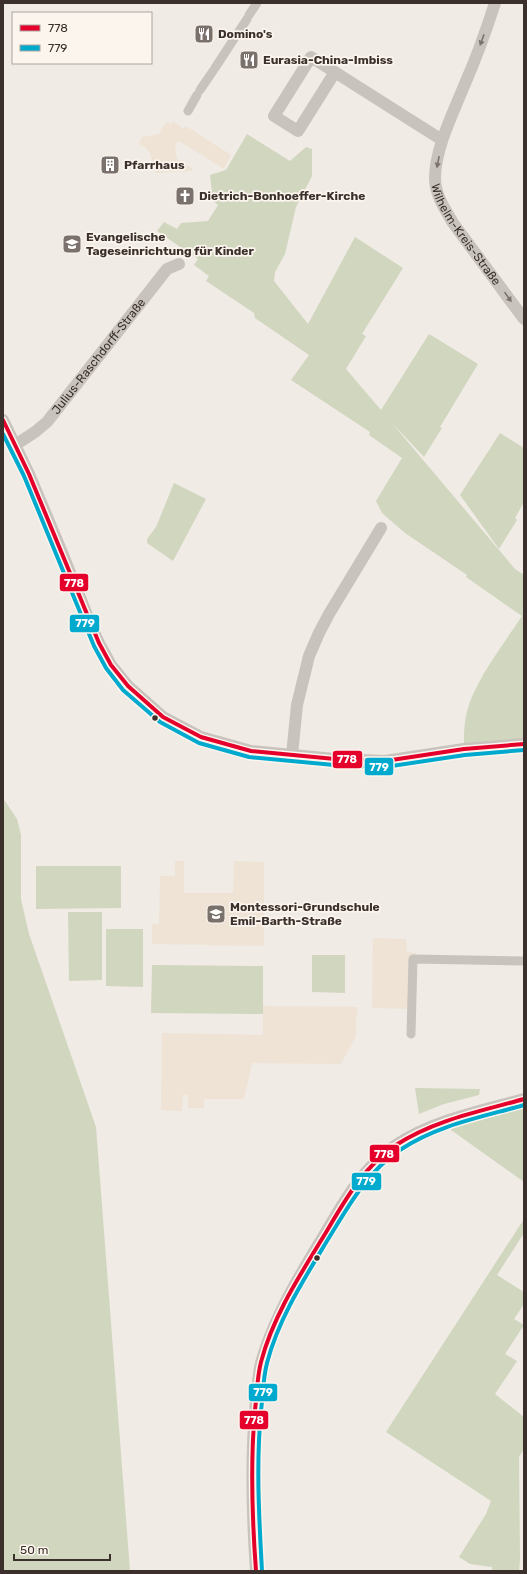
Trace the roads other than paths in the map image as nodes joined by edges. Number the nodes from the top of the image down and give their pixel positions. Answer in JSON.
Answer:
{"nodes":[{"id":1,"x":257,"y":3,"type":"edge"},
{"id":2,"x":495,"y":3,"type":"edge"},
{"id":3,"x":335,"y":72,"type":"junction"},
{"id":4,"x":188,"y":111,"type":"dead end"},
{"id":5,"x":442,"y":140,"type":"junction"},
{"id":6,"x":180,"y":264,"type":"dead end"},
{"id":7,"x":524,"y":319,"type":"edge"},
{"id":8,"x":3,"y":420,"type":"edge"},
{"id":9,"x":15,"y":445,"type":"junction"},
{"id":10,"x":381,"y":528,"type":"dead end"},
{"id":11,"x":524,"y":744,"type":"edge"},
{"id":12,"x":292,"y":754,"type":"junction"},
{"id":13,"x":524,"y":961,"type":"edge"},
{"id":14,"x":412,"y":1034,"type":"dead end"},
{"id":15,"x":524,"y":1099,"type":"edge"},
{"id":16,"x":256,"y":1571,"type":"edge"}],
"edges":[{"from":1,"to":4,"type":"street"},
{"from":2,"to":5,"type":"street","name":"Wilhelm-Kreis-Straße","one_way":true},
{"from":3,"to":3,"type":"street"},
{"from":3,"to":5,"type":"street"},
{"from":5,"to":7,"type":"street","name":"Wilhelm-Kreis-Straße","one_way":true},
{"from":6,"to":9,"type":"street","name":"Julius-Raschdorff-Straße"},
{"from":8,"to":9,"type":"street"},
{"from":9,"to":12,"type":"street"},
{"from":10,"to":12,"type":"street"},
{"from":11,"to":12,"type":"street"},
{"from":13,"to":14,"type":"street"},
{"from":15,"to":16,"type":"street"}]}
